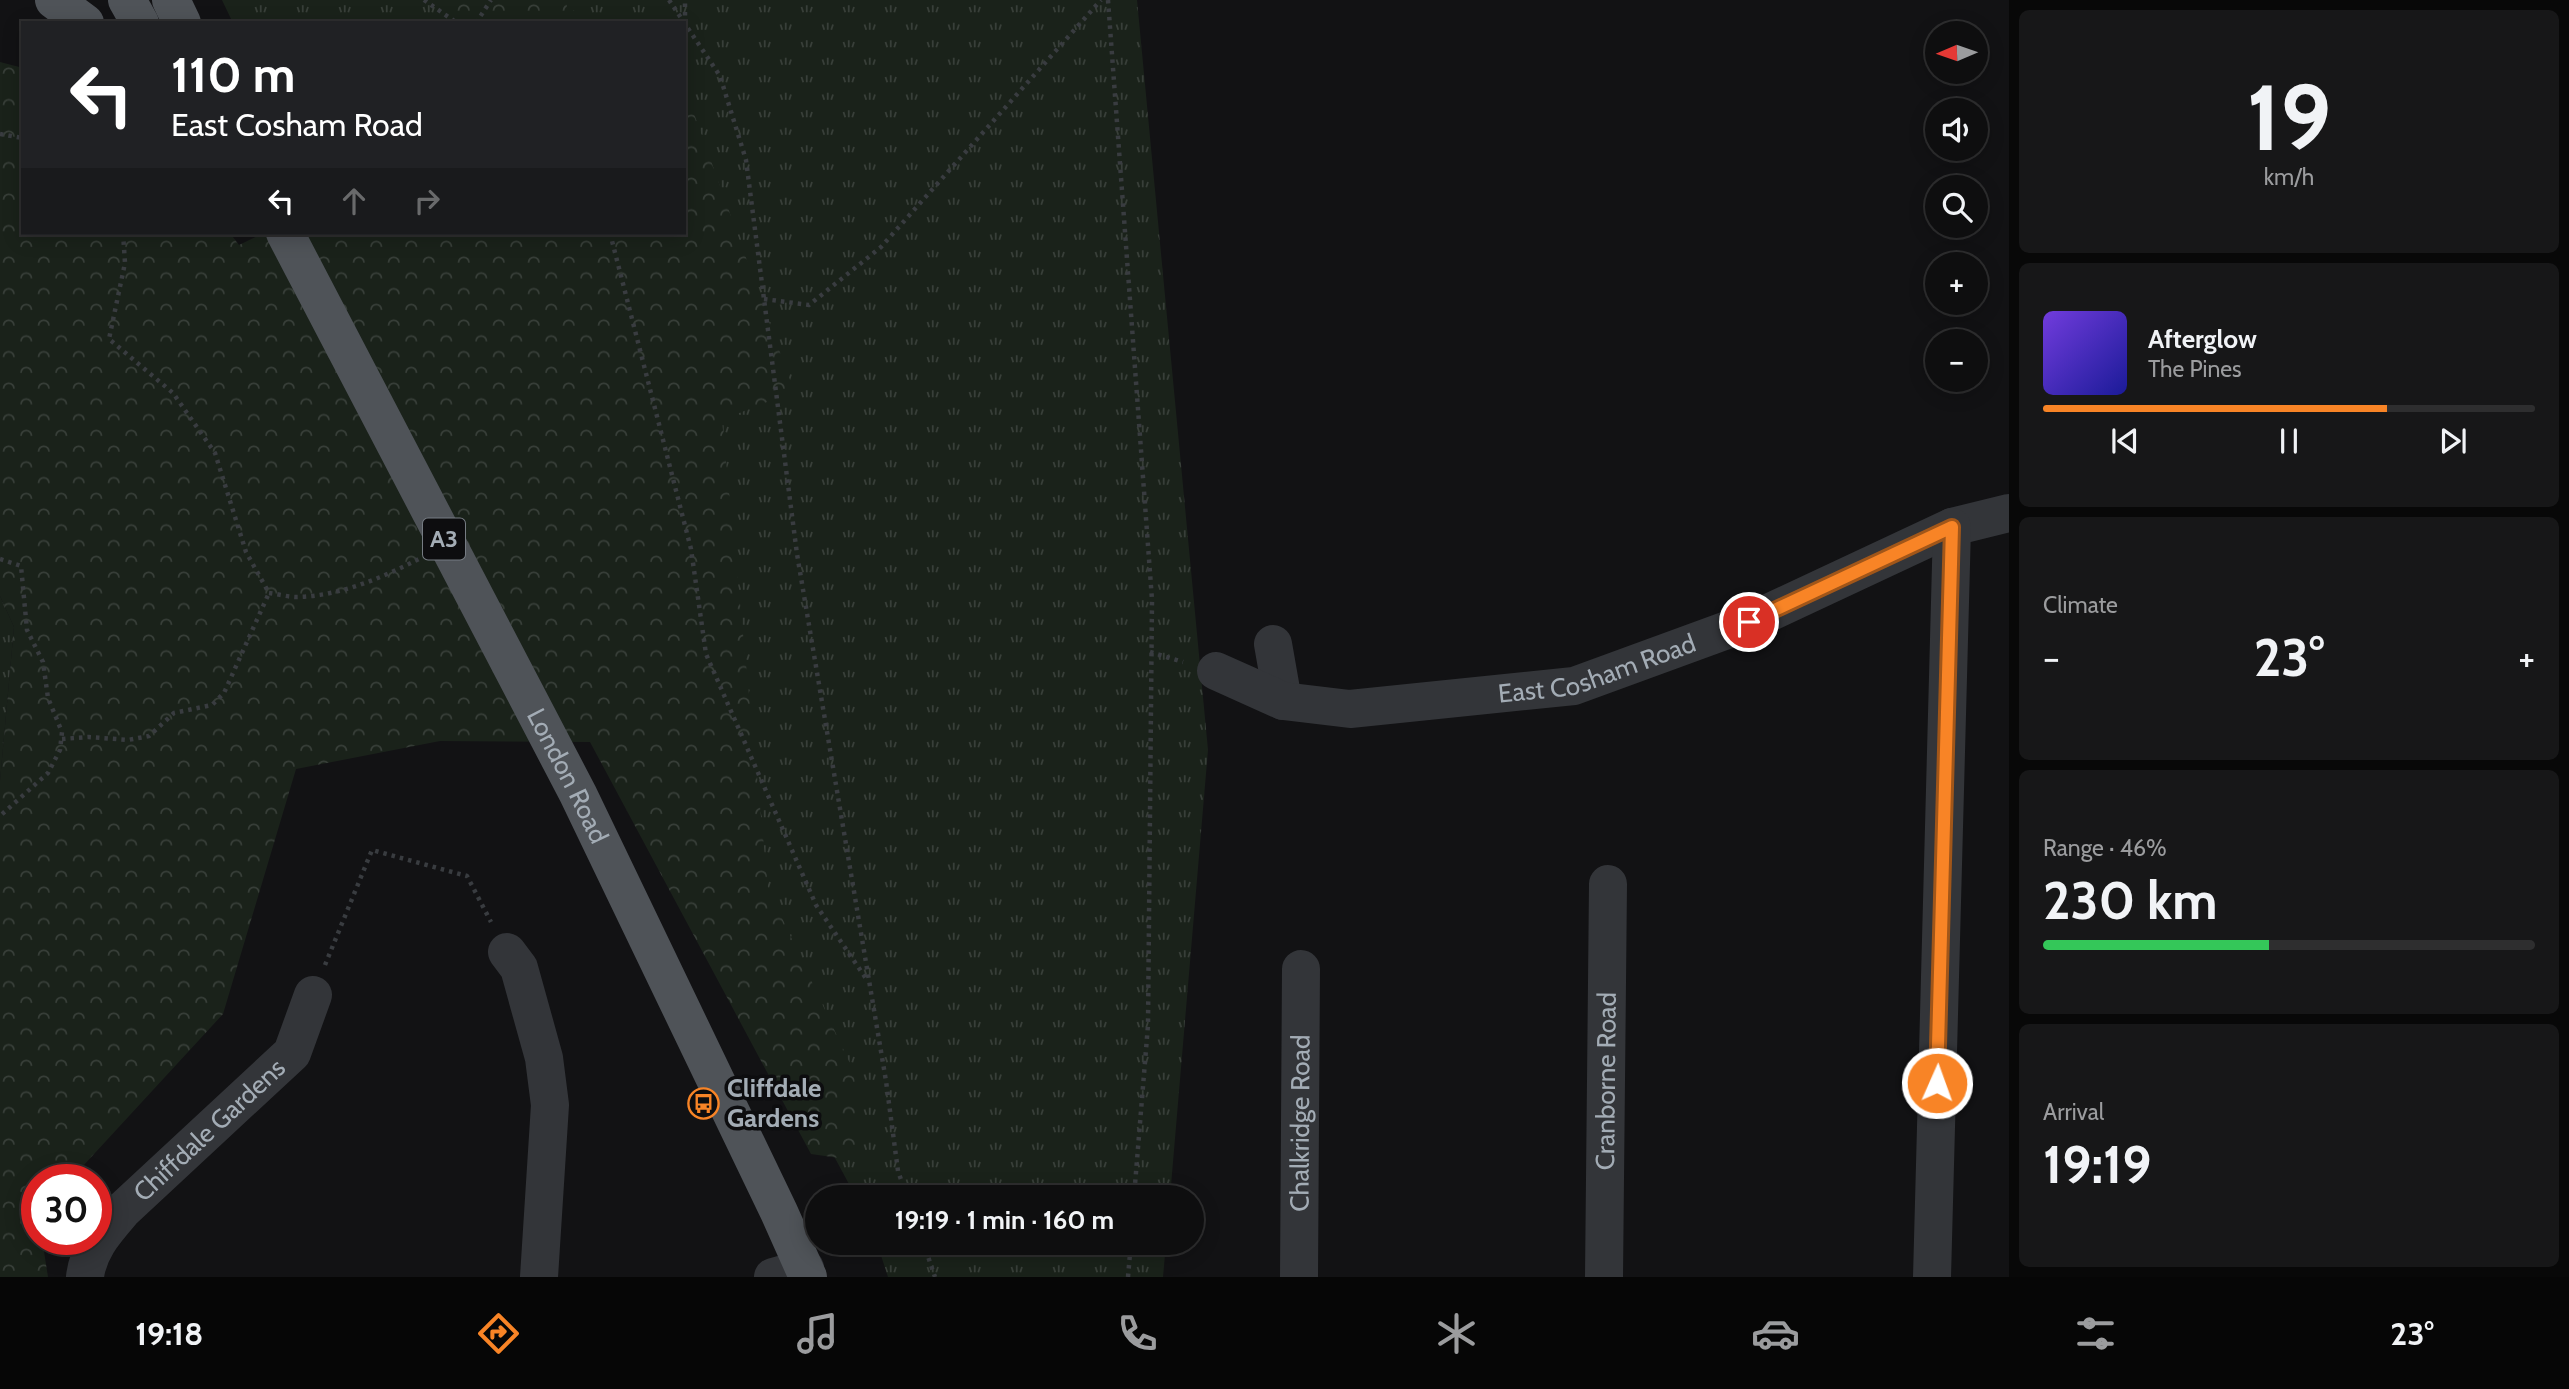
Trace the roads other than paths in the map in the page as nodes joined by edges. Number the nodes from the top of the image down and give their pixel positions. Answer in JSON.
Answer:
{"nodes":[{"id":1,"x":54,"y":0,"type":"edge"},
{"id":2,"x":127,"y":0,"type":"edge"},
{"id":3,"x":171,"y":0,"type":"edge"},
{"id":4,"x":82,"y":21,"type":"edge"},
{"id":5,"x":140,"y":21,"type":"edge"},
{"id":6,"x":181,"y":21,"type":"edge"},
{"id":7,"x":276,"y":235,"type":"edge"},
{"id":8,"x":286,"y":235,"type":"edge"},
{"id":9,"x":310,"y":285,"type":"junction"},
{"id":10,"x":2009,"y":513,"type":"edge"},
{"id":11,"x":1952,"y":527,"type":"junction"},
{"id":12,"x":1273,"y":644,"type":"dead end"},
{"id":13,"x":1216,"y":671,"type":"dead end"},
{"id":14,"x":1283,"y":701,"type":"junction"},
{"id":15,"x":1608,"y":884,"type":"dead end"},
{"id":16,"x":507,"y":952,"type":"road end"},
{"id":17,"x":1301,"y":969,"type":"dead end"},
{"id":18,"x":313,"y":995,"type":"road end"},
{"id":19,"x":795,"y":1274,"type":"edge"},
{"id":20,"x":85,"y":1277,"type":"edge"},
{"id":21,"x":539,"y":1277,"type":"edge"},
{"id":22,"x":1299,"y":1277,"type":"edge"},
{"id":23,"x":1604,"y":1277,"type":"edge"},
{"id":24,"x":1932,"y":1277,"type":"edge"}],
"edges":[{"from":1,"to":4,"type":"main road"},
{"from":2,"to":5,"type":"main road"},
{"from":3,"to":6,"type":"main road"},
{"from":7,"to":9,"type":"main road","name":"London Road","number":"A3"},
{"from":8,"to":9,"type":"main road","name":"London Road","number":"A3"},
{"from":9,"to":19,"type":"main road","name":"London Road","number":"A3"},
{"from":10,"to":11,"type":"street","name":"East Cosham Road"},
{"from":11,"to":14,"type":"street","name":"East Cosham Road"},
{"from":11,"to":24,"type":"street"},
{"from":12,"to":14,"type":"street"},
{"from":13,"to":14,"type":"street","name":"East Cosham Road"},
{"from":15,"to":23,"type":"street","name":"Cranborne Road"},
{"from":16,"to":21,"type":"street"},
{"from":17,"to":22,"type":"street","name":"Chalkridge Road"},
{"from":18,"to":20,"type":"street","name":"Chiffdale Gardens"}]}
